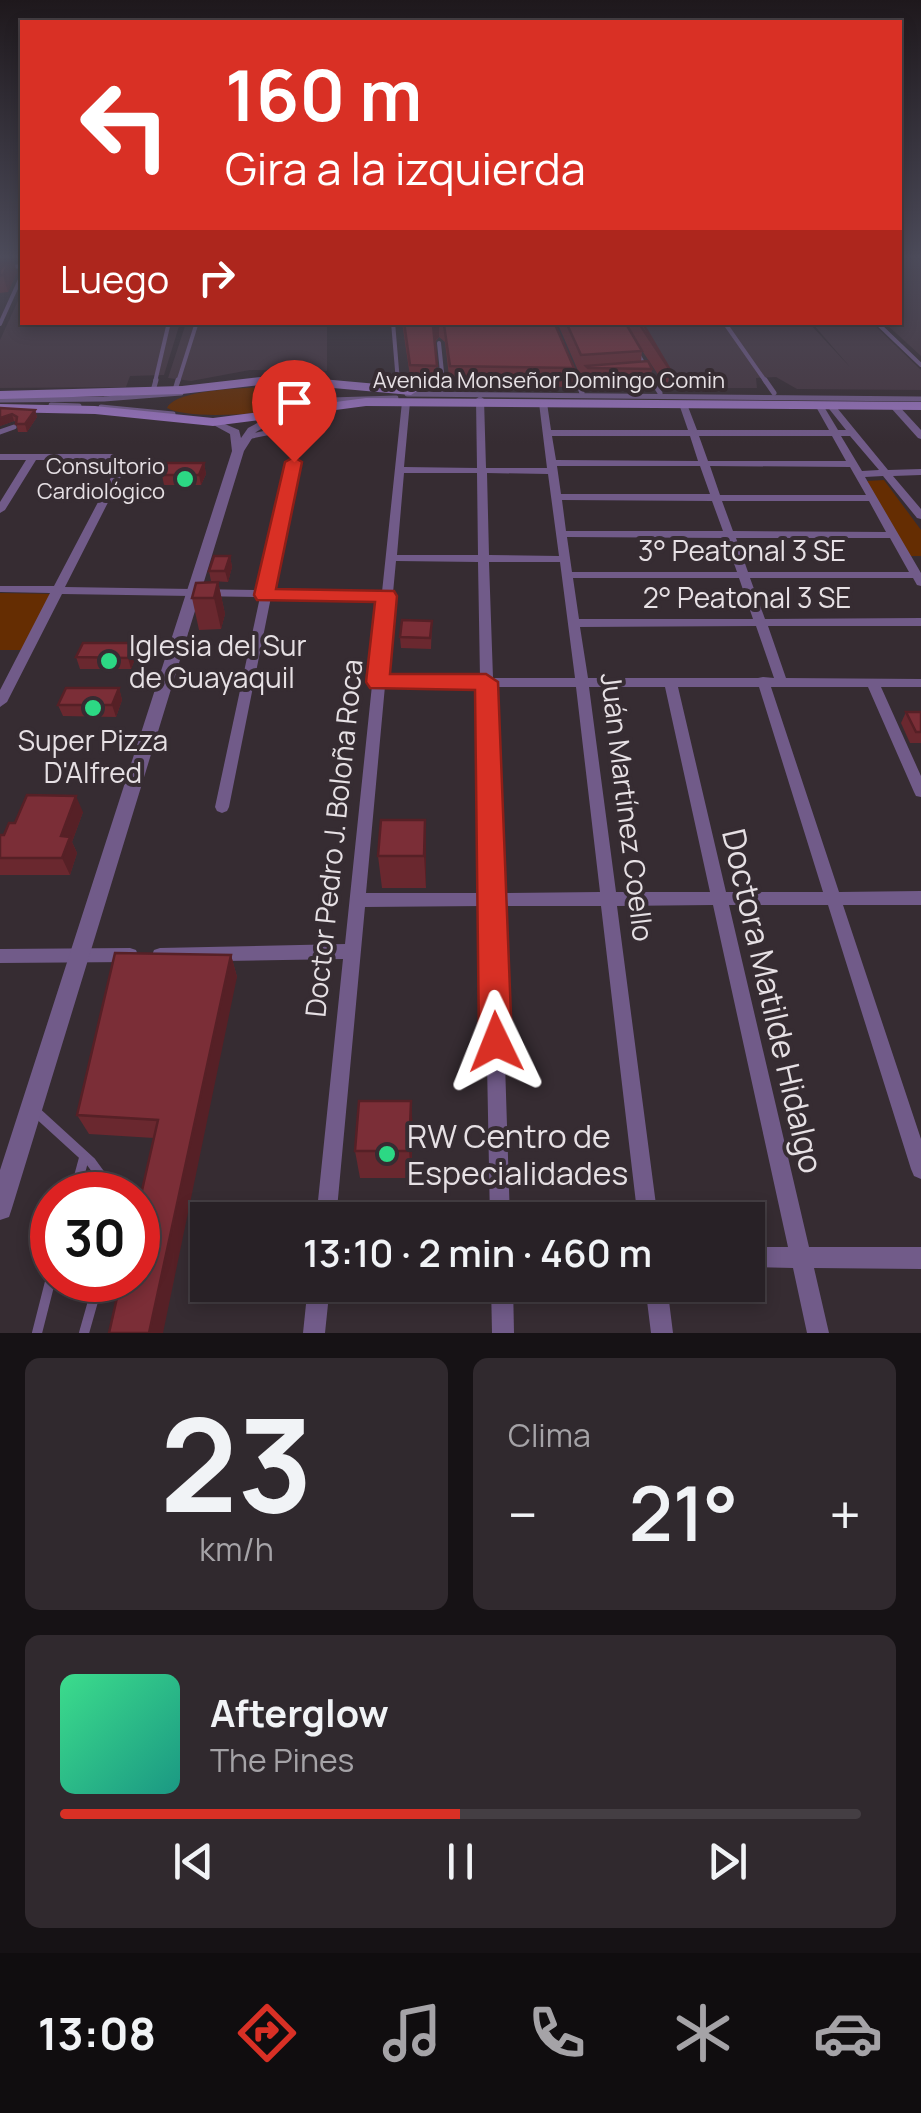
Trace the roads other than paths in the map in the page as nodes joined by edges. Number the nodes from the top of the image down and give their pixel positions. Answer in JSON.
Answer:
{"nodes":[{"id":1,"x":168,"y":325,"type":"edge"},
{"id":2,"x":196,"y":325,"type":"edge"},
{"id":3,"x":393,"y":325,"type":"edge"},
{"id":4,"x":726,"y":325,"type":"edge"},
{"id":5,"x":879,"y":325,"type":"edge"},
{"id":6,"x":439,"y":343,"type":"edge"},
{"id":7,"x":637,"y":352,"type":"edge"},
{"id":8,"x":566,"y":356,"type":"edge"},
{"id":9,"x":921,"y":365,"type":"edge"},
{"id":10,"x":650,"y":374,"type":"junction"},
{"id":11,"x":632,"y":375,"type":"edge"},
{"id":12,"x":328,"y":389,"type":"junction"},
{"id":13,"x":152,"y":391,"type":"junction"},
{"id":14,"x":175,"y":392,"type":"junction"},
{"id":15,"x":444,"y":392,"type":"junction"},
{"id":16,"x":582,"y":393,"type":"junction"},
{"id":17,"x":660,"y":393,"type":"junction"},
{"id":18,"x":774,"y":393,"type":"junction"},
{"id":19,"x":402,"y":396,"type":"junction"},
{"id":20,"x":479,"y":400,"type":"junction"},
{"id":21,"x":921,"y":401,"type":"edge"},
{"id":22,"x":0,"y":402,"type":"edge"},
{"id":23,"x":543,"y":403,"type":"junction"},
{"id":24,"x":683,"y":404,"type":"junction"},
{"id":25,"x":824,"y":405,"type":"junction"},
{"id":26,"x":894,"y":406,"type":"junction"},
{"id":27,"x":314,"y":410,"type":"junction"},
{"id":28,"x":164,"y":415,"type":"junction"},
{"id":29,"x":214,"y":422,"type":"junction"},
{"id":30,"x":275,"y":423,"type":"junction"},
{"id":31,"x":289,"y":423,"type":"dead end"},
{"id":32,"x":14,"y":427,"type":"edge"},
{"id":33,"x":0,"y":432,"type":"edge"},
{"id":34,"x":854,"y":433,"type":"junction"},
{"id":35,"x":547,"y":434,"type":"junction"},
{"id":36,"x":694,"y":434,"type":"junction"},
{"id":37,"x":835,"y":434,"type":"junction"},
{"id":38,"x":921,"y":436,"type":"edge"},
{"id":39,"x":238,"y":451,"type":"junction"},
{"id":40,"x":0,"y":457,"type":"edge"},
{"id":41,"x":34,"y":457,"type":"junction"},
{"id":42,"x":294,"y":462,"type":"dead end"},
{"id":43,"x":704,"y":464,"type":"junction"},
{"id":44,"x":552,"y":467,"type":"junction"},
{"id":45,"x":856,"y":469,"type":"junction"},
{"id":46,"x":399,"y":470,"type":"junction"},
{"id":47,"x":481,"y":470,"type":"junction"},
{"id":48,"x":921,"y":472,"type":"edge"},
{"id":49,"x":886,"y":473,"type":"junction"},
{"id":50,"x":556,"y":497,"type":"junction"},
{"id":51,"x":716,"y":497,"type":"junction"},
{"id":52,"x":872,"y":498,"type":"junction"},
{"id":53,"x":0,"y":510,"type":"edge"},
{"id":54,"x":921,"y":516,"type":"edge"},
{"id":55,"x":562,"y":534,"type":"junction"},
{"id":56,"x":729,"y":534,"type":"junction"},
{"id":57,"x":893,"y":534,"type":"junction"},
{"id":58,"x":390,"y":558,"type":"junction"},
{"id":59,"x":483,"y":559,"type":"junction"},
{"id":60,"x":565,"y":560,"type":"junction"},
{"id":61,"x":915,"y":562,"type":"edge"},
{"id":62,"x":567,"y":575,"type":"junction"},
{"id":63,"x":744,"y":575,"type":"junction"},
{"id":64,"x":919,"y":579,"type":"edge"},
{"id":65,"x":0,"y":589,"type":"edge"},
{"id":66,"x":58,"y":590,"type":"junction"},
{"id":67,"x":192,"y":595,"type":"junction"},
{"id":68,"x":264,"y":595,"type":"junction"},
{"id":69,"x":386,"y":596,"type":"junction"},
{"id":70,"x":760,"y":621,"type":"junction"},
{"id":71,"x":574,"y":622,"type":"junction"},
{"id":72,"x":921,"y":622,"type":"edge"},
{"id":73,"x":772,"y":681,"type":"junction"},
{"id":74,"x":378,"y":682,"type":"junction"},
{"id":75,"x":486,"y":682,"type":"junction"},
{"id":76,"x":582,"y":682,"type":"junction"},
{"id":77,"x":670,"y":682,"type":"junction"},
{"id":78,"x":872,"y":682,"type":"junction"},
{"id":79,"x":921,"y":683,"type":"edge"},
{"id":80,"x":0,"y":702,"type":"edge"},
{"id":81,"x":921,"y":792,"type":"edge"},
{"id":82,"x":222,"y":807,"type":"dead end"},
{"id":83,"x":921,"y":898,"type":"edge"},
{"id":84,"x":719,"y":899,"type":"junction"},
{"id":85,"x":357,"y":900,"type":"junction"},
{"id":86,"x":492,"y":900,"type":"junction"},
{"id":87,"x":609,"y":900,"type":"junction"},
{"id":88,"x":833,"y":900,"type":"junction"},
{"id":89,"x":352,"y":951,"type":"junction"},
{"id":90,"x":0,"y":956,"type":"edge"},
{"id":91,"x":81,"y":956,"type":"junction"},
{"id":92,"x":32,"y":1108,"type":"junction"},
{"id":93,"x":84,"y":1158,"type":"junction"},
{"id":94,"x":921,"y":1169,"type":"edge"},
{"id":95,"x":80,"y":1172,"type":"edge"},
{"id":96,"x":98,"y":1172,"type":"edge"},
{"id":97,"x":328,"y":1202,"type":"edge"},
{"id":98,"x":500,"y":1202,"type":"edge"},
{"id":99,"x":646,"y":1202,"type":"edge"},
{"id":100,"x":0,"y":1208,"type":"edge"},
{"id":101,"x":765,"y":1256,"type":"edge"},
{"id":102,"x":800,"y":1257,"type":"junction"},
{"id":103,"x":921,"y":1258,"type":"edge"},
{"id":104,"x":45,"y":1302,"type":"edge"},
{"id":105,"x":93,"y":1302,"type":"edge"},
{"id":106,"x":317,"y":1302,"type":"edge"},
{"id":107,"x":502,"y":1302,"type":"edge"},
{"id":108,"x":658,"y":1302,"type":"edge"},
{"id":109,"x":37,"y":1333,"type":"edge"},
{"id":110,"x":84,"y":1333,"type":"edge"},
{"id":111,"x":314,"y":1333,"type":"edge"},
{"id":112,"x":503,"y":1333,"type":"edge"},
{"id":113,"x":662,"y":1333,"type":"edge"},
{"id":114,"x":818,"y":1333,"type":"edge"}],
"edges":[{"from":1,"to":13,"type":"lane"},
{"from":2,"to":14,"type":"lane"},
{"from":3,"to":19,"type":"lane"},
{"from":4,"to":18,"type":"lane"},
{"from":5,"to":9,"type":"lane"},
{"from":6,"to":15,"type":"lane"},
{"from":7,"to":10,"type":"lane"},
{"from":8,"to":16,"type":"lane"},
{"from":10,"to":11,"type":"lane"},
{"from":10,"to":17,"type":"lane"},
{"from":12,"to":14,"type":"main road","name":"Avenida Monseñor Domingo Comin"},
{"from":12,"to":19,"type":"main road","name":"Avenida Monseñor Domingo Comin"},
{"from":12,"to":20,"type":"lane","name":"Avenida Monseñor Domingo Comin"},
{"from":12,"to":21,"type":"lane","name":"Avenida Monseñor Domingo Comin"},
{"from":12,"to":27,"type":"main road"},
{"from":12,"to":28,"type":"lane","name":"Avenida Monseñor Domingo Comin"},
{"from":13,"to":14,"type":"main road","name":"Avenida Monseñor Domingo Comin"},
{"from":13,"to":22,"type":"main road","name":"Avenida Monseñor Domingo Comin"},
{"from":14,"to":22,"type":"lane","name":"Avenida Monseñor Domingo Comin"},
{"from":14,"to":28,"type":"main road"},
{"from":15,"to":16,"type":"main road","name":"Avenida Monseñor Domingo Comin"},
{"from":15,"to":19,"type":"main road","name":"Avenida Monseñor Domingo Comin"},
{"from":16,"to":17,"type":"main road","name":"Avenida Monseñor Domingo Comin"},
{"from":17,"to":18,"type":"main road","name":"Avenida Monseñor Domingo Comin"},
{"from":18,"to":21,"type":"main road","name":"Avenida Monseñor Domingo Comin"},
{"from":19,"to":20,"type":"main road","name":"Avenida Monseñor Domingo Comin"},
{"from":19,"to":27,"type":"main road","name":"Avenida Monseñor Domingo Comin"},
{"from":19,"to":46,"type":"street","name":"Doctor Pedro J. Boloña Roca"},
{"from":20,"to":21,"type":"lane","name":"Avenida Monseñor Domingo Comin"},
{"from":20,"to":23,"type":"main road","name":"Avenida Monseñor Domingo Comin"},
{"from":20,"to":47,"type":"street"},
{"from":21,"to":26,"type":"main road","name":"Avenida Monseñor Domingo Comin"},
{"from":22,"to":28,"type":"lane","name":"Avenida Monseñor Domingo Comin"},
{"from":22,"to":28,"type":"main road","name":"Avenida Monseñor Domingo Comin"},
{"from":23,"to":24,"type":"main road","name":"Avenida Monseñor Domingo Comin"},
{"from":23,"to":35,"type":"street","name":"Juán Martínez Coello"},
{"from":24,"to":25,"type":"main road","name":"Avenida Monseñor Domingo Comin"},
{"from":24,"to":36,"type":"street"},
{"from":25,"to":26,"type":"main road","name":"Avenida Monseñor Domingo Comin"},
{"from":25,"to":34,"type":"street"},
{"from":25,"to":37,"type":"street"},
{"from":26,"to":38,"type":"street"},
{"from":27,"to":30,"type":"main road","name":"Avenida Monseñor Domingo Comin"},
{"from":28,"to":29,"type":"main road","name":"Avenida Monseñor Domingo Comin"},
{"from":29,"to":30,"type":"main road","name":"Avenida Monseñor Domingo Comin"},
{"from":29,"to":39,"type":"street"},
{"from":30,"to":31,"type":"lane"},
{"from":30,"to":39,"type":"street"},
{"from":32,"to":33,"type":"lane"},
{"from":34,"to":37,"type":"street"},
{"from":34,"to":49,"type":"street"},
{"from":35,"to":36,"type":"street"},
{"from":35,"to":44,"type":"street","name":"Juán Martínez Coello"},
{"from":36,"to":37,"type":"street"},
{"from":36,"to":43,"type":"street"},
{"from":37,"to":45,"type":"street"},
{"from":39,"to":67,"type":"street"},
{"from":40,"to":41,"type":"street"},
{"from":41,"to":53,"type":"street"},
{"from":41,"to":66,"type":"street"},
{"from":42,"to":68,"type":"street"},
{"from":43,"to":44,"type":"street"},
{"from":43,"to":45,"type":"street"},
{"from":43,"to":51,"type":"street"},
{"from":44,"to":47,"type":"street"},
{"from":44,"to":50,"type":"street","name":"Juán Martínez Coello"},
{"from":45,"to":49,"type":"street"},
{"from":45,"to":52,"type":"street"},
{"from":46,"to":47,"type":"street"},
{"from":46,"to":58,"type":"street","name":"Doctor Pedro J. Boloña Roca"},
{"from":47,"to":59,"type":"street"},
{"from":48,"to":49,"type":"street"},
{"from":49,"to":54,"type":"street"},
{"from":50,"to":51,"type":"street"},
{"from":50,"to":55,"type":"street","name":"Juán Martínez Coello"},
{"from":51,"to":52,"type":"street"},
{"from":51,"to":56,"type":"street"},
{"from":52,"to":57,"type":"street"},
{"from":55,"to":56,"type":"street"},
{"from":55,"to":60,"type":"street","name":"Juán Martínez Coello"},
{"from":56,"to":57,"type":"street"},
{"from":56,"to":63,"type":"street"},
{"from":57,"to":61,"type":"street"},
{"from":58,"to":59,"type":"street"},
{"from":58,"to":69,"type":"street","name":"Doctor Pedro J. Boloña Roca"},
{"from":59,"to":60,"type":"street"},
{"from":59,"to":75,"type":"street"},
{"from":60,"to":62,"type":"street","name":"Juán Martínez Coello"},
{"from":61,"to":64,"type":"street"},
{"from":62,"to":63,"type":"street","name":"3° Peatonal 3 SE"},
{"from":62,"to":71,"type":"street","name":"Juán Martínez Coello"},
{"from":63,"to":64,"type":"street","name":"3° Peatonal 3 SE"},
{"from":63,"to":70,"type":"street"},
{"from":65,"to":66,"type":"street"},
{"from":66,"to":67,"type":"street"},
{"from":66,"to":80,"type":"street"},
{"from":67,"to":68,"type":"street"},
{"from":67,"to":91,"type":"street"},
{"from":68,"to":69,"type":"street"},
{"from":68,"to":82,"type":"street"},
{"from":69,"to":74,"type":"street","name":"Doctor Pedro J. Boloña Roca"},
{"from":70,"to":71,"type":"street","name":"2° Peatonal 3 SE"},
{"from":70,"to":72,"type":"street","name":"2° Peatonal 3 SE"},
{"from":70,"to":73,"type":"street"},
{"from":71,"to":76,"type":"street","name":"Juán Martínez Coello"},
{"from":73,"to":77,"type":"street"},
{"from":73,"to":78,"type":"street"},
{"from":73,"to":88,"type":"street"},
{"from":74,"to":75,"type":"street"},
{"from":74,"to":85,"type":"street","name":"Doctor Pedro J. Boloña Roca"},
{"from":75,"to":76,"type":"street"},
{"from":75,"to":86,"type":"street"},
{"from":76,"to":77,"type":"street"},
{"from":76,"to":87,"type":"street","name":"Juán Martínez Coello"},
{"from":77,"to":84,"type":"street","name":"Doctora Matilde Hidalgo"},
{"from":78,"to":79,"type":"street"},
{"from":78,"to":81,"type":"street"},
{"from":83,"to":88,"type":"street"},
{"from":84,"to":87,"type":"street"},
{"from":84,"to":88,"type":"street"},
{"from":84,"to":102,"type":"street","name":"Doctora Matilde Hidalgo"},
{"from":85,"to":86,"type":"street"},
{"from":85,"to":89,"type":"street","name":"Doctor Pedro J. Boloña Roca"},
{"from":86,"to":87,"type":"street"},
{"from":86,"to":98,"type":"street"},
{"from":87,"to":99,"type":"street","name":"Juán Martínez Coello"},
{"from":88,"to":94,"type":"street"},
{"from":89,"to":91,"type":"street"},
{"from":89,"to":97,"type":"street","name":"Doctor Pedro J. Boloña Roca"},
{"from":90,"to":91,"type":"street"},
{"from":91,"to":92,"type":"street"},
{"from":92,"to":93,"type":"lane"},
{"from":92,"to":100,"type":"street"},
{"from":93,"to":95,"type":"lane"},
{"from":93,"to":96,"type":"lane"},
{"from":101,"to":102,"type":"street"},
{"from":102,"to":103,"type":"street"},
{"from":102,"to":114,"type":"street","name":"Doctora Matilde Hidalgo"},
{"from":104,"to":109,"type":"lane"},
{"from":105,"to":110,"type":"lane"},
{"from":106,"to":111,"type":"street"},
{"from":107,"to":112,"type":"street"},
{"from":108,"to":113,"type":"street"}]}
